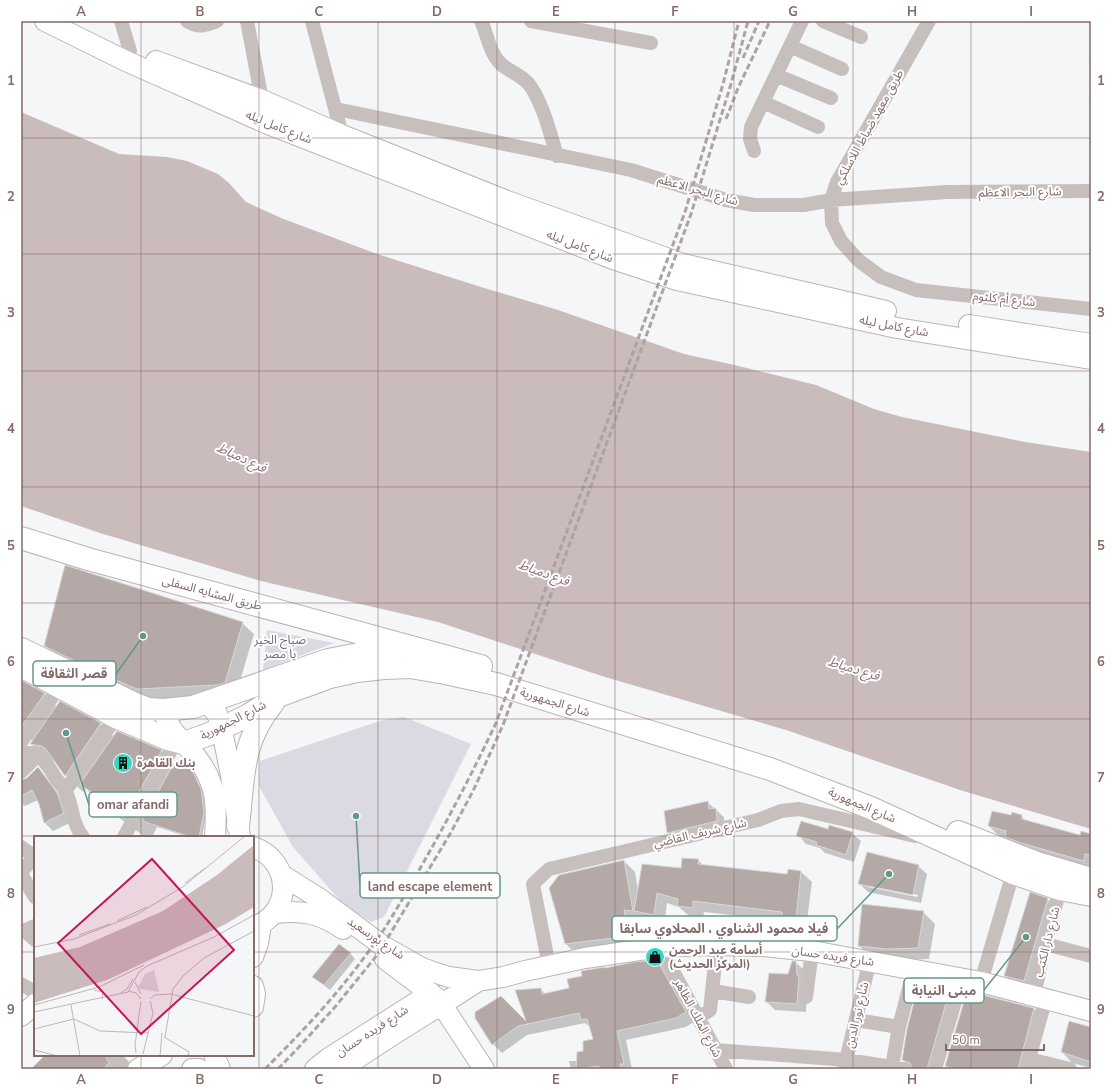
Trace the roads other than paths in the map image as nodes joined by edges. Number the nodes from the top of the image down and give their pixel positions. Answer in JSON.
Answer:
{"nodes":[{"id":1,"x":45,"y":21,"type":"edge"},
{"id":2,"x":121,"y":21,"type":"edge"},
{"id":3,"x":187,"y":21,"type":"edge"},
{"id":4,"x":217,"y":21,"type":"edge"},
{"id":5,"x":247,"y":21,"type":"edge"},
{"id":6,"x":312,"y":21,"type":"edge"},
{"id":7,"x":481,"y":21,"type":"edge"},
{"id":8,"x":531,"y":21,"type":"edge"},
{"id":9,"x":802,"y":21,"type":"edge"},
{"id":10,"x":823,"y":21,"type":"edge"},
{"id":11,"x":929,"y":21,"type":"edge"},
{"id":12,"x":555,"y":23,"type":"edge"},
{"id":13,"x":861,"y":37,"type":"dead end"},
{"id":14,"x":651,"y":43,"type":"dead end"},
{"id":15,"x":96,"y":46,"type":"junction"},
{"id":16,"x":790,"y":46,"type":"junction"},
{"id":17,"x":130,"y":51,"type":"junction"},
{"id":18,"x":842,"y":69,"type":"dead end"},
{"id":19,"x":776,"y":74,"type":"junction"},
{"id":20,"x":831,"y":98,"type":"dead end"},
{"id":21,"x":763,"y":102,"type":"junction"},
{"id":22,"x":336,"y":109,"type":"junction"},
{"id":23,"x":264,"y":110,"type":"junction"},
{"id":24,"x":818,"y":127,"type":"dead end"},
{"id":25,"x":342,"y":134,"type":"junction"},
{"id":26,"x":754,"y":151,"type":"dead end"},
{"id":27,"x":557,"y":156,"type":"junction"},
{"id":28,"x":1091,"y":191,"type":"edge"},
{"id":29,"x":831,"y":200,"type":"junction"},
{"id":30,"x":916,"y":290,"type":"joint"},
{"id":31,"x":1091,"y":309,"type":"edge"},
{"id":32,"x":1091,"y":344,"type":"edge"},
{"id":33,"x":1091,"y":359,"type":"edge"},
{"id":34,"x":21,"y":538,"type":"edge"},
{"id":35,"x":403,"y":646,"type":"junction"},
{"id":36,"x":21,"y":649,"type":"edge"},
{"id":37,"x":21,"y":666,"type":"edge"},
{"id":38,"x":59,"y":687,"type":"junction"},
{"id":39,"x":281,"y":695,"type":"junction"},
{"id":40,"x":207,"y":702,"type":"junction"},
{"id":41,"x":164,"y":710,"type":"junction"},
{"id":42,"x":116,"y":717,"type":"junction"},
{"id":43,"x":221,"y":729,"type":"junction"},
{"id":44,"x":21,"y":742,"type":"edge"},
{"id":45,"x":180,"y":742,"type":"junction"},
{"id":46,"x":21,"y":752,"type":"edge"},
{"id":47,"x":39,"y":754,"type":"junction"},
{"id":48,"x":21,"y":772,"type":"edge"},
{"id":49,"x":66,"y":790,"type":"junction"},
{"id":50,"x":239,"y":832,"type":"edge"},
{"id":51,"x":83,"y":836,"type":"edge"},
{"id":52,"x":125,"y":836,"type":"edge"},
{"id":53,"x":215,"y":836,"type":"edge"},
{"id":54,"x":953,"y":845,"type":"junction"},
{"id":55,"x":21,"y":847,"type":"edge"},
{"id":56,"x":254,"y":847,"type":"edge"},
{"id":57,"x":21,"y":873,"type":"edge"},
{"id":58,"x":1013,"y":873,"type":"junction"},
{"id":59,"x":282,"y":875,"type":"junction"},
{"id":60,"x":1091,"y":879,"type":"edge"},
{"id":61,"x":1060,"y":889,"type":"junction"},
{"id":62,"x":34,"y":895,"type":"edge"},
{"id":63,"x":1091,"y":895,"type":"edge"},
{"id":64,"x":263,"y":922,"type":"edge"},
{"id":65,"x":27,"y":930,"type":"edge"},
{"id":66,"x":34,"y":939,"type":"edge"},
{"id":67,"x":1046,"y":944,"type":"junction"},
{"id":68,"x":717,"y":945,"type":"junction"},
{"id":69,"x":660,"y":947,"type":"junction"},
{"id":70,"x":812,"y":951,"type":"junction"},
{"id":71,"x":254,"y":954,"type":"edge"},
{"id":72,"x":1091,"y":956,"type":"edge"},
{"id":73,"x":870,"y":960,"type":"junction"},
{"id":74,"x":549,"y":966,"type":"junction"},
{"id":75,"x":914,"y":969,"type":"junction"},
{"id":76,"x":972,"y":980,"type":"junction"},
{"id":77,"x":478,"y":981,"type":"junction"},
{"id":78,"x":21,"y":984,"type":"edge"},
{"id":79,"x":254,"y":990,"type":"edge"},
{"id":80,"x":34,"y":991,"type":"edge"},
{"id":81,"x":713,"y":992,"type":"junction"},
{"id":82,"x":748,"y":997,"type":"dead end"},
{"id":83,"x":806,"y":997,"type":"dead end"},
{"id":84,"x":1040,"y":997,"type":"junction"},
{"id":85,"x":437,"y":999,"type":"junction"},
{"id":86,"x":254,"y":1000,"type":"edge"},
{"id":87,"x":34,"y":1005,"type":"edge"},
{"id":88,"x":1091,"y":1011,"type":"edge"},
{"id":89,"x":21,"y":1016,"type":"edge"},
{"id":90,"x":698,"y":1018,"type":"junction"},
{"id":91,"x":856,"y":1020,"type":"junction"},
{"id":92,"x":899,"y":1028,"type":"junction"},
{"id":93,"x":715,"y":1050,"type":"junction"},
{"id":94,"x":114,"y":1056,"type":"edge"},
{"id":95,"x":215,"y":1056,"type":"edge"},
{"id":96,"x":1028,"y":1064,"type":"edge"},
{"id":97,"x":845,"y":1065,"type":"edge"},
{"id":98,"x":898,"y":1068,"type":"edge"},
{"id":99,"x":126,"y":1069,"type":"edge"},
{"id":100,"x":192,"y":1069,"type":"edge"},
{"id":101,"x":199,"y":1069,"type":"edge"},
{"id":102,"x":220,"y":1069,"type":"edge"},
{"id":103,"x":315,"y":1069,"type":"edge"},
{"id":104,"x":342,"y":1069,"type":"edge"},
{"id":105,"x":484,"y":1069,"type":"edge"},
{"id":106,"x":726,"y":1069,"type":"edge"},
{"id":107,"x":935,"y":1069,"type":"edge"},
{"id":108,"x":1070,"y":1069,"type":"edge"}],
"edges":[{"from":1,"to":15,"type":"street","name":"شارع كامل ليله"},
{"from":2,"to":17,"type":"street"},
{"from":3,"to":4,"type":"street"},
{"from":5,"to":23,"type":"street"},
{"from":6,"to":22,"type":"street"},
{"from":7,"to":27,"type":"street"},
{"from":8,"to":12,"type":"street"},
{"from":9,"to":16,"type":"street"},
{"from":10,"to":13,"type":"street"},
{"from":11,"to":29,"type":"street","name":"طريق معهد ضباط اللاسلكي"},
{"from":12,"to":14,"type":"street"},
{"from":15,"to":17,"type":"street","name":"شارع كامل ليله"},
{"from":15,"to":23,"type":"street","name":"شارع كامل ليله"},
{"from":16,"to":18,"type":"street"},
{"from":16,"to":19,"type":"street"},
{"from":17,"to":23,"type":"street","name":"شارع كامل ليله"},
{"from":19,"to":20,"type":"street"},
{"from":19,"to":21,"type":"street"},
{"from":21,"to":24,"type":"street"},
{"from":21,"to":26,"type":"street"},
{"from":22,"to":25,"type":"street"},
{"from":22,"to":27,"type":"street","name":"شارع البحر الاعظم"},
{"from":23,"to":25,"type":"street","name":"شارع كامل ليله"},
{"from":23,"to":33,"type":"street","name":"شارع كامل ليله"},
{"from":25,"to":32,"type":"street","name":"شارع كامل ليله"},
{"from":27,"to":29,"type":"street","name":"شارع البحر الاعظم"},
{"from":28,"to":29,"type":"street","name":"شارع البحر الاعظم"},
{"from":29,"to":30,"type":"street","name":"طريق معهد ضباط اللاسلكي"},
{"from":30,"to":31,"type":"street","name":"شارع أم كلثوم"},
{"from":34,"to":35,"type":"main road","name":"طريق المشايه السفلى"},
{"from":35,"to":40,"type":"main road","name":"شارع الجمهورية"},
{"from":35,"to":60,"type":"main road","name":"شارع الجمهورية"},
{"from":36,"to":41,"type":"main road","name":"شارع الجمهورية"},
{"from":37,"to":38,"type":"main road"},
{"from":38,"to":42,"type":"main road"},
{"from":38,"to":44,"type":"street"},
{"from":39,"to":43,"type":"main road","name":"شارع الجمهورية"},
{"from":39,"to":50,"type":"main road"},
{"from":39,"to":54,"type":"main road","name":"شارع الجمهورية"},
{"from":40,"to":41,"type":"main road","name":"شارع الجمهورية"},
{"from":40,"to":43,"type":"street"},
{"from":41,"to":45,"type":"street"},
{"from":42,"to":45,"type":"main road"},
{"from":42,"to":49,"type":"street"},
{"from":43,"to":45,"type":"main road","name":"شارع الجمهورية"},
{"from":43,"to":50,"type":"street"},
{"from":45,"to":52,"type":"street"},
{"from":45,"to":53,"type":"street"},
{"from":46,"to":47,"type":"street"},
{"from":47,"to":48,"type":"street"},
{"from":47,"to":49,"type":"street"},
{"from":49,"to":51,"type":"street"},
{"from":54,"to":58,"type":"main road","name":"شارع الجمهورية"},
{"from":54,"to":74,"type":"street","name":"شارع شريف القاضي"},
{"from":55,"to":57,"type":"street"},
{"from":56,"to":59,"type":"street"},
{"from":57,"to":62,"type":"street"},
{"from":58,"to":61,"type":"main road","name":"شارع الجمهورية"},
{"from":58,"to":76,"type":"street"},
{"from":59,"to":64,"type":"street"},
{"from":59,"to":77,"type":"street","name":"شارع بورسعيد"},
{"from":61,"to":63,"type":"main road","name":"شارع الجمهورية"},
{"from":61,"to":67,"type":"street","name":"شارع دار الكتب"},
{"from":64,"to":71,"type":"street"},
{"from":64,"to":85,"type":"street","name":"شارع بورسعيد"},
{"from":65,"to":66,"type":"street"},
{"from":67,"to":72,"type":"street"},
{"from":67,"to":84,"type":"street","name":"شارع دار الكتب"},
{"from":68,"to":69,"type":"street","name":"شارع فريده حسان"},
{"from":68,"to":70,"type":"street","name":"شارع فريده حسان"},
{"from":68,"to":81,"type":"street"},
{"from":69,"to":74,"type":"street","name":"شارع فريده حسان"},
{"from":69,"to":90,"type":"street","name":"شارع الملك الظاهر"},
{"from":70,"to":73,"type":"street","name":"شارع فريده حسان"},
{"from":70,"to":83,"type":"street"},
{"from":73,"to":75,"type":"street","name":"شارع فريده حسان"},
{"from":73,"to":91,"type":"street","name":"شارع نور الدين"},
{"from":74,"to":77,"type":"street","name":"شارع فريده حسان"},
{"from":75,"to":76,"type":"street","name":"شارع فريده حسان"},
{"from":75,"to":92,"type":"street"},
{"from":76,"to":84,"type":"street","name":"شارع فريده حسان"},
{"from":76,"to":107,"type":"street"},
{"from":77,"to":85,"type":"street"},
{"from":78,"to":80,"type":"street"},
{"from":79,"to":86,"type":"street"},
{"from":81,"to":82,"type":"street"},
{"from":81,"to":90,"type":"street"},
{"from":84,"to":88,"type":"street","name":"شارع فريده حسان"},
{"from":84,"to":96,"type":"street","name":"شارع دار الكتب"},
{"from":85,"to":103,"type":"street","name":"شارع فريده حسان"},
{"from":85,"to":104,"type":"street","name":"شارع فريده حسان"},
{"from":85,"to":105,"type":"street"},
{"from":87,"to":89,"type":"street"},
{"from":90,"to":93,"type":"street","name":"شارع الملك الظاهر"},
{"from":91,"to":92,"type":"street"},
{"from":91,"to":97,"type":"street","name":"شارع نور الدين"},
{"from":92,"to":98,"type":"street"},
{"from":93,"to":97,"type":"street"},
{"from":93,"to":106,"type":"street","name":"شارع الملك الظاهر"},
{"from":94,"to":99,"type":"street"},
{"from":95,"to":102,"type":"street"},
{"from":96,"to":108,"type":"street"},
{"from":97,"to":98,"type":"street"},
{"from":100,"to":101,"type":"street"}]}
